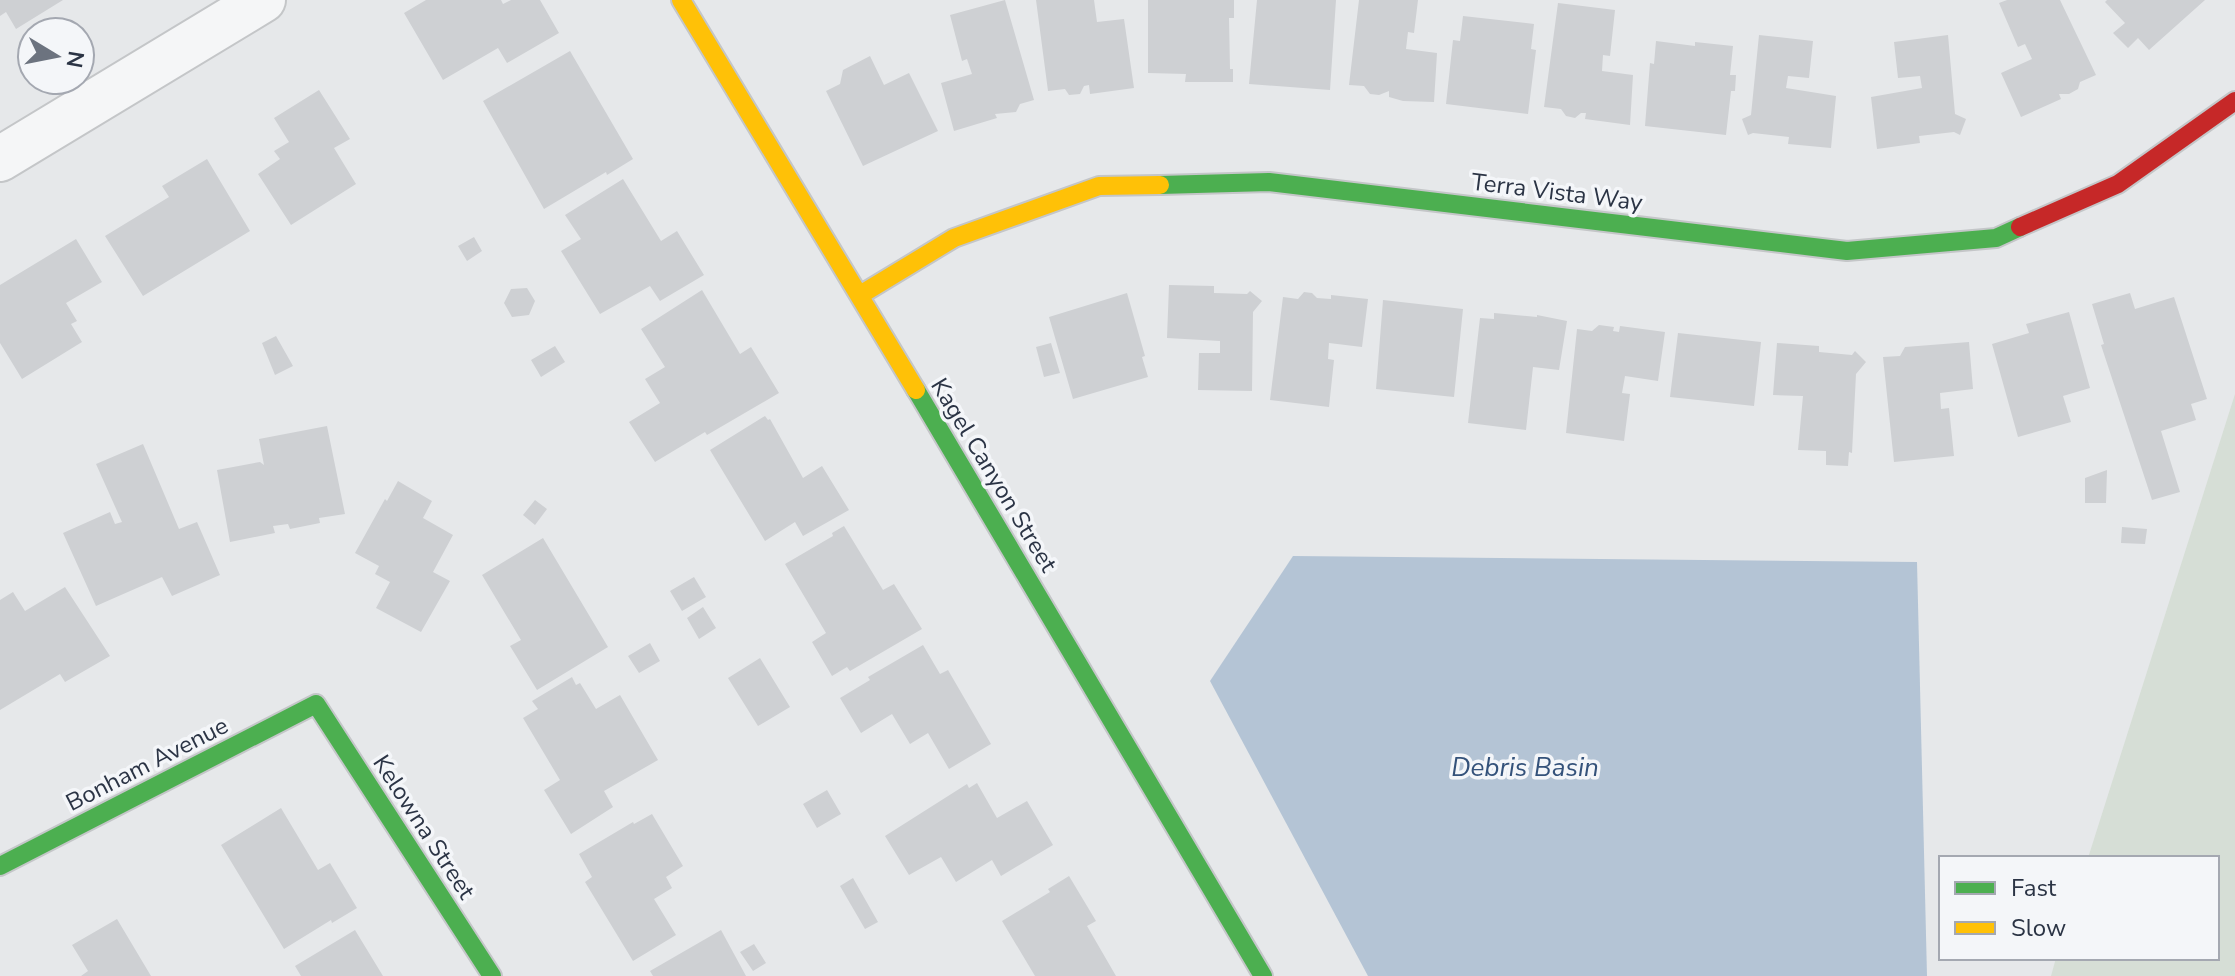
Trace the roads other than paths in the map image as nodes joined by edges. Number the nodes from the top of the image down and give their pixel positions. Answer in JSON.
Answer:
{"nodes":[{"id":1,"x":263,"y":0,"type":"edge"},
{"id":2,"x":681,"y":0,"type":"edge"},
{"id":3,"x":2235,"y":101,"type":"edge"},
{"id":4,"x":0,"y":159,"type":"edge"},
{"id":5,"x":860,"y":295,"type":"junction"},
{"id":6,"x":316,"y":704,"type":"joint"},
{"id":7,"x":0,"y":866,"type":"edge"},
{"id":8,"x":492,"y":976,"type":"edge"},
{"id":9,"x":1263,"y":976,"type":"edge"}],
"edges":[{"from":1,"to":4,"type":"street"},
{"from":2,"to":5,"type":"street","name":"Kagel Canyon Street"},
{"from":3,"to":5,"type":"street","name":"Terra Vista Way"},
{"from":5,"to":9,"type":"street","name":"Kagel Canyon Street"},
{"from":6,"to":7,"type":"street","name":"Bonham Avenue"},
{"from":6,"to":8,"type":"street","name":"Kelowna Street"}]}
